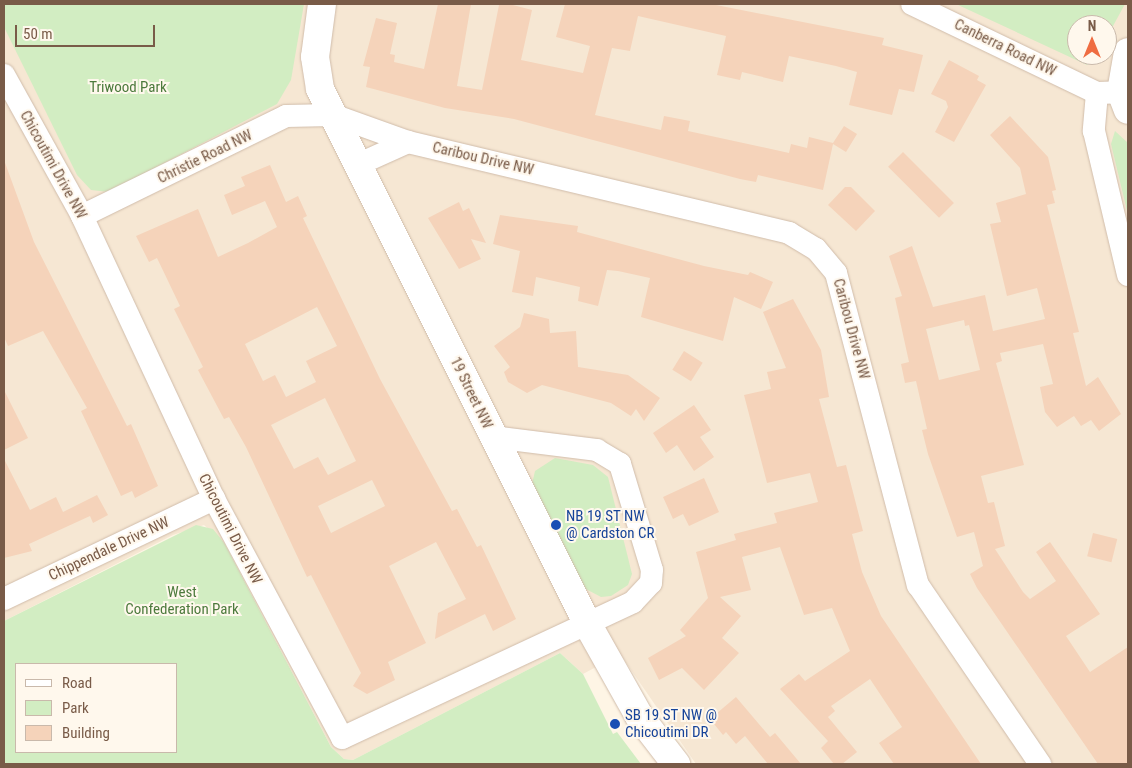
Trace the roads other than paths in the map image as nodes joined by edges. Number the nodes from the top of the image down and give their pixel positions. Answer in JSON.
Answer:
{"nodes":[{"id":1,"x":322,"y":4,"type":"edge"},
{"id":2,"x":912,"y":4,"type":"edge"},
{"id":3,"x":1128,"y":52,"type":"edge"},
{"id":4,"x":4,"y":75,"type":"edge"},
{"id":5,"x":1115,"y":98,"type":"edge"},
{"id":6,"x":333,"y":115,"type":"junction"},
{"id":7,"x":408,"y":142,"type":"junction"},
{"id":8,"x":357,"y":165,"type":"junction"},
{"id":9,"x":82,"y":216,"type":"junction"},
{"id":10,"x":1128,"y":275,"type":"edge"},
{"id":11,"x":493,"y":437,"type":"junction"},
{"id":12,"x":214,"y":499,"type":"junction"},
{"id":13,"x":4,"y":599,"type":"edge"},
{"id":14,"x":588,"y":625,"type":"junction"},
{"id":15,"x":676,"y":764,"type":"edge"},
{"id":16,"x":1040,"y":764,"type":"edge"}],
"edges":[{"from":1,"to":6,"type":"street","name":"19 Street NW"},
{"from":2,"to":5,"type":"street","name":"Canberra Road NW"},
{"from":3,"to":5,"type":"street"},
{"from":4,"to":9,"type":"street","name":"Chicoutimi Drive NW"},
{"from":5,"to":10,"type":"street"},
{"from":6,"to":7,"type":"street","name":"Caribou Drive NW"},
{"from":6,"to":8,"type":"street","name":"19 Street NW"},
{"from":6,"to":9,"type":"street","name":"Christie Road NW"},
{"from":7,"to":8,"type":"street"},
{"from":7,"to":16,"type":"street","name":"Caribou Drive NW"},
{"from":8,"to":11,"type":"street","name":"19 Street NW"},
{"from":9,"to":12,"type":"street","name":"Chicoutimi Drive NW"},
{"from":11,"to":14,"type":"street","name":"19 Street NW"},
{"from":11,"to":14,"type":"street"},
{"from":12,"to":13,"type":"street","name":"Chippendale Drive NW"},
{"from":12,"to":14,"type":"street","name":"Chicoutimi Drive NW"},
{"from":14,"to":15,"type":"street","name":"19 Street NW"}]}
